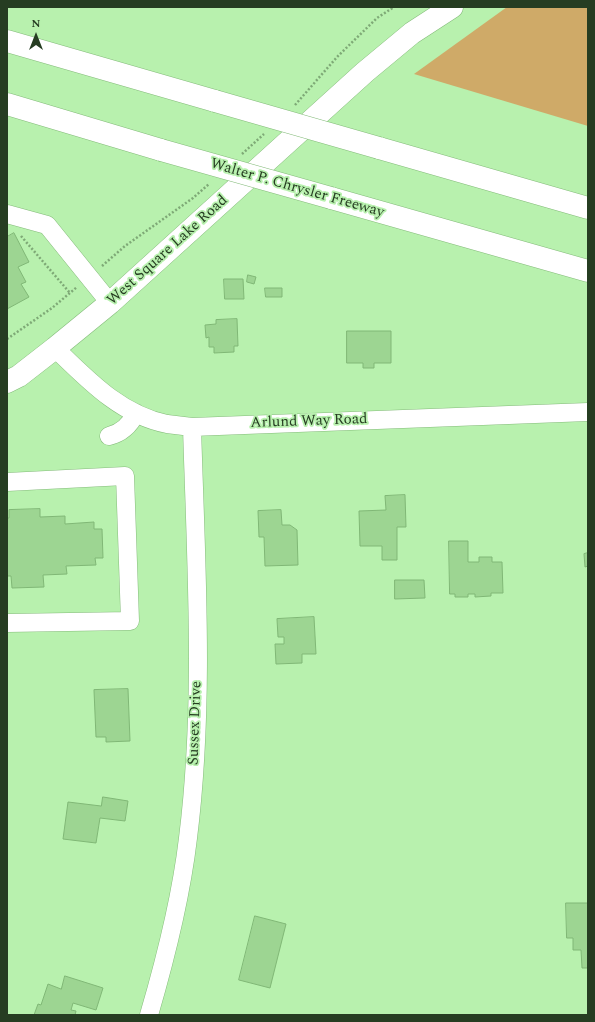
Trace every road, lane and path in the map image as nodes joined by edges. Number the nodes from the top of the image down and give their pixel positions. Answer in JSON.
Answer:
{"nodes":[{"id":1,"x":442,"y":10,"type":"edge"},
{"id":2,"x":7,"y":41,"type":"edge"},
{"id":3,"x":7,"y":104,"type":"edge"},
{"id":4,"x":588,"y":208,"type":"edge"},
{"id":5,"x":7,"y":214,"type":"edge"},
{"id":6,"x":18,"y":232,"type":"dead end"},
{"id":7,"x":588,"y":271,"type":"edge"},
{"id":8,"x":70,"y":293,"type":"dead end"},
{"id":9,"x":110,"y":303,"type":"junction"},
{"id":10,"x":55,"y":348,"type":"junction"},
{"id":11,"x":7,"y":382,"type":"edge"},
{"id":12,"x":588,"y":412,"type":"edge"},
{"id":13,"x":136,"y":413,"type":"junction"},
{"id":14,"x":192,"y":427,"type":"junction"},
{"id":15,"x":109,"y":436,"type":"dead end"},
{"id":16,"x":7,"y":482,"type":"edge"},
{"id":17,"x":7,"y":623,"type":"edge"},
{"id":18,"x":149,"y":1015,"type":"edge"}],
"edges":[{"from":1,"to":9,"type":"main road","name":"West Square Lake Road"},
{"from":2,"to":4,"type":"main road","bridge":true},
{"from":3,"to":7,"type":"main road","name":"Walter P. Chrysler Freeway","bridge":true},
{"from":5,"to":9,"type":"street"},
{"from":6,"to":8,"type":"path"},
{"from":9,"to":10,"type":"main road","name":"West Square Lake Road"},
{"from":10,"to":11,"type":"main road","name":"West Square Lake Road"},
{"from":10,"to":13,"type":"street","name":"Arlund Way Road"},
{"from":12,"to":14,"type":"street","name":"Arlund Way Road"},
{"from":13,"to":14,"type":"street","name":"Arlund Way Road"},
{"from":13,"to":15,"type":"street"},
{"from":14,"to":18,"type":"street","name":"Sussex Drive"},
{"from":16,"to":17,"type":"street"}]}
